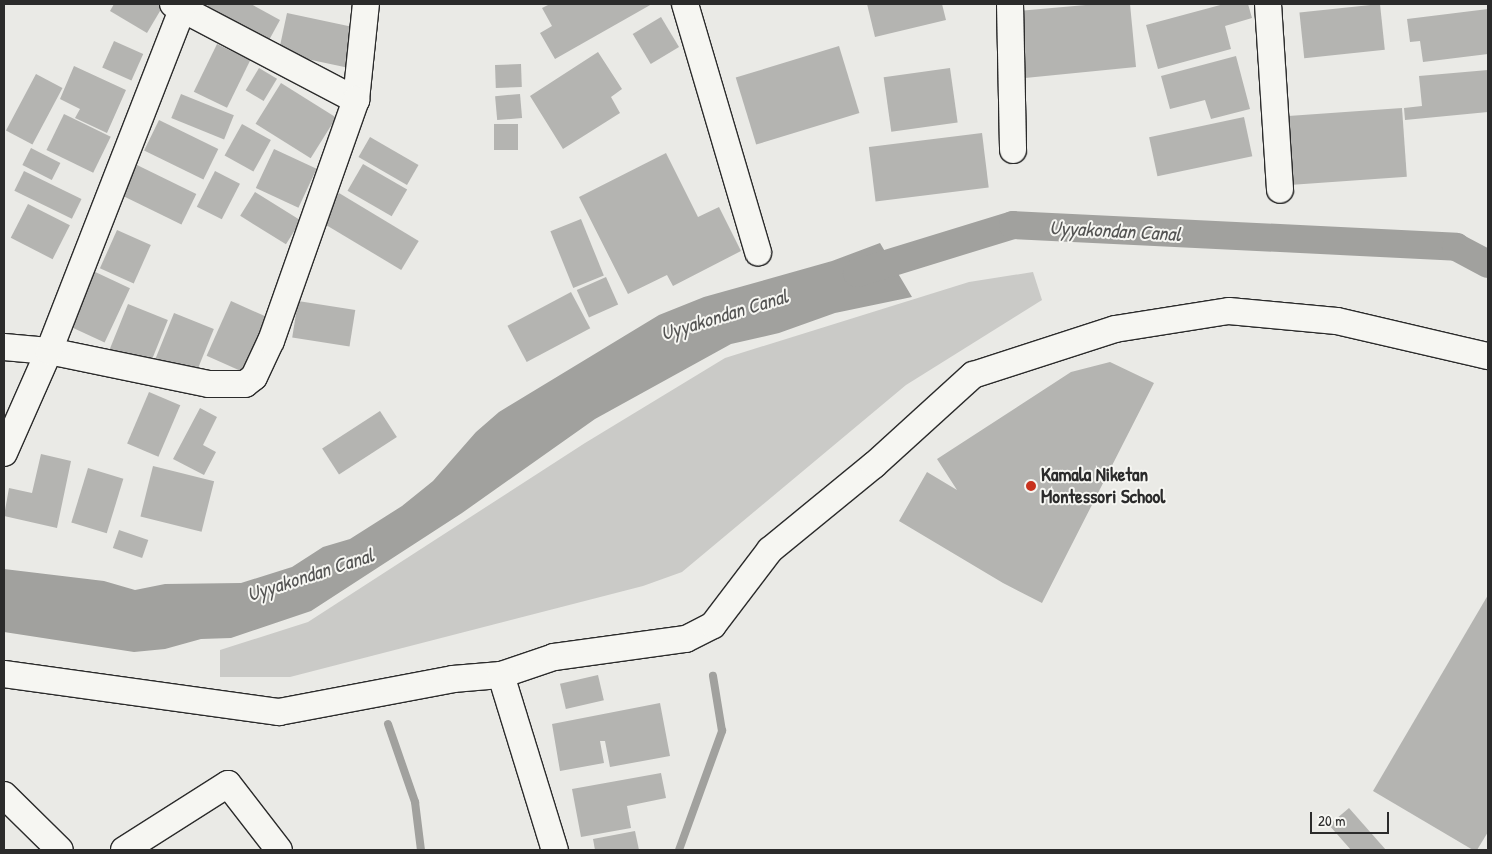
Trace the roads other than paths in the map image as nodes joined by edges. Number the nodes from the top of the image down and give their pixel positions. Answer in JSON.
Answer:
{"nodes":[{"id":1,"x":366,"y":4,"type":"edge"},
{"id":2,"x":685,"y":4,"type":"edge"},
{"id":3,"x":1010,"y":4,"type":"edge"},
{"id":4,"x":1268,"y":4,"type":"edge"},
{"id":5,"x":180,"y":6,"type":"edge"},
{"id":6,"x":356,"y":100,"type":"junction"},
{"id":7,"x":1013,"y":150,"type":"dead end"},
{"id":8,"x":1280,"y":190,"type":"dead end"},
{"id":9,"x":758,"y":252,"type":"dead end"},
{"id":10,"x":4,"y":347,"type":"edge"},
{"id":11,"x":49,"y":351,"type":"junction"},
{"id":12,"x":1488,"y":356,"type":"edge"},
{"id":13,"x":4,"y":454,"type":"edge"},
{"id":14,"x":4,"y":674,"type":"edge"},
{"id":15,"x":501,"y":675,"type":"junction"},
{"id":16,"x":4,"y":795,"type":"edge"},
{"id":17,"x":60,"y":850,"type":"edge"},
{"id":18,"x":124,"y":850,"type":"edge"},
{"id":19,"x":279,"y":850,"type":"edge"},
{"id":20,"x":555,"y":850,"type":"edge"}],
"edges":[{"from":1,"to":6,"type":"street"},
{"from":2,"to":9,"type":"street"},
{"from":3,"to":7,"type":"street"},
{"from":4,"to":8,"type":"street"},
{"from":5,"to":6,"type":"street"},
{"from":5,"to":11,"type":"street"},
{"from":6,"to":11,"type":"street"},
{"from":10,"to":11,"type":"street"},
{"from":11,"to":13,"type":"street"},
{"from":12,"to":15,"type":"street"},
{"from":14,"to":15,"type":"street"},
{"from":15,"to":20,"type":"street"},
{"from":16,"to":17,"type":"street"},
{"from":18,"to":19,"type":"street"}]}
